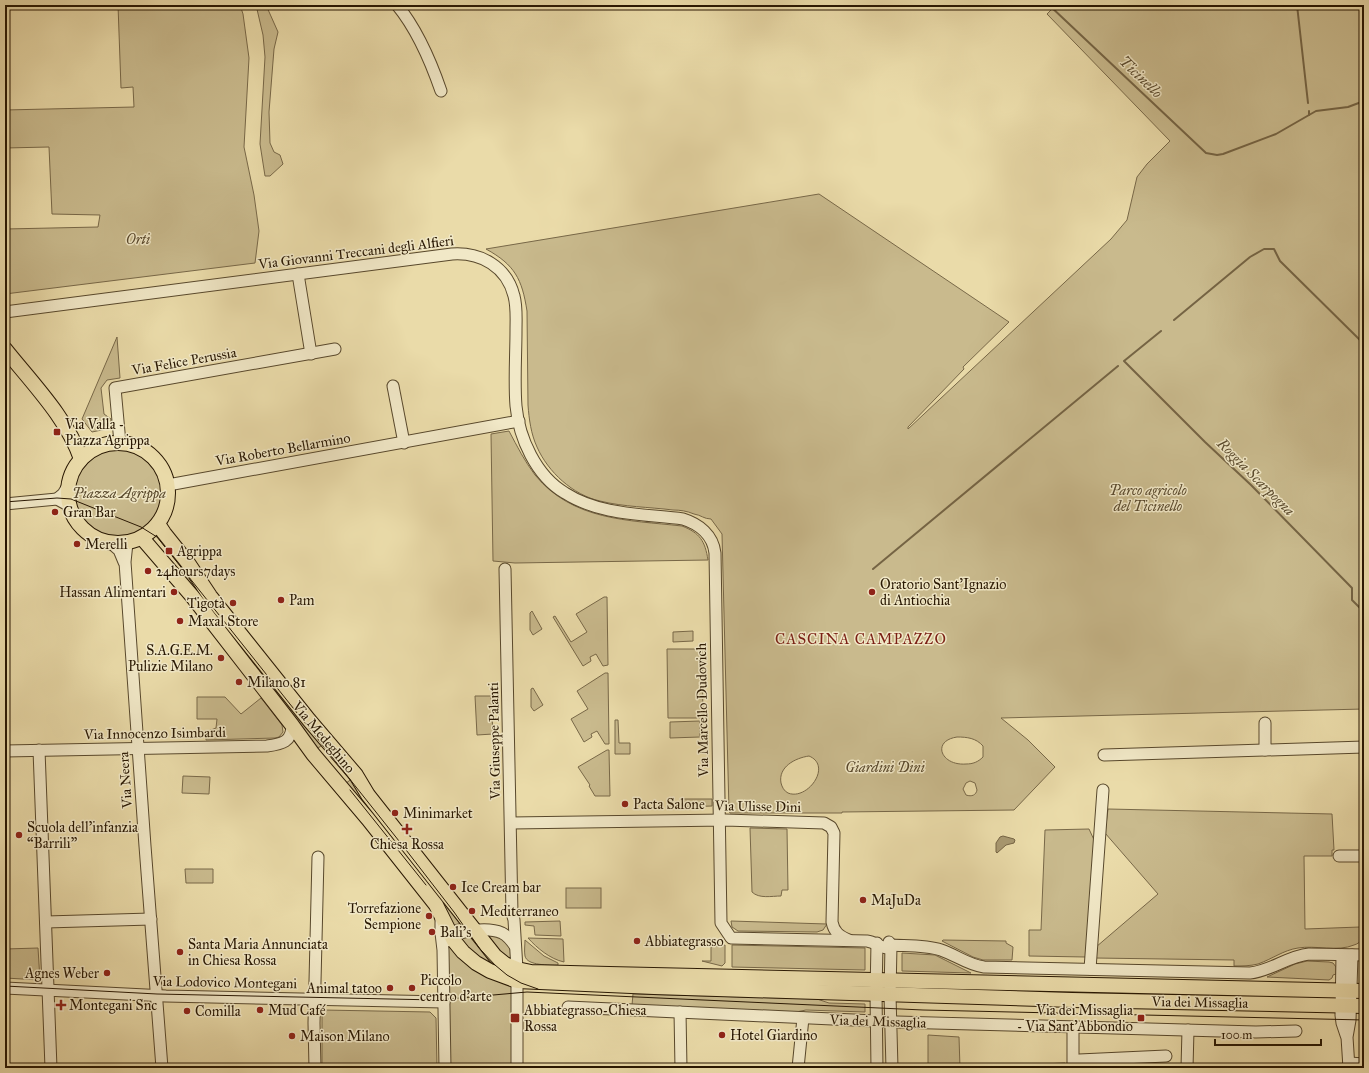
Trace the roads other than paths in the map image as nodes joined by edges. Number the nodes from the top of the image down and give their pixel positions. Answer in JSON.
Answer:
{"nodes":[{"id":1,"x":397,"y":5,"type":"edge"},
{"id":2,"x":441,"y":91,"type":"dead end"},
{"id":3,"x":298,"y":274,"type":"junction"},
{"id":4,"x":5,"y":304,"type":"edge"},
{"id":5,"x":37,"y":307,"type":"junction"},
{"id":6,"x":5,"y":312,"type":"edge"},
{"id":7,"x":5,"y":349,"type":"edge"},
{"id":8,"x":335,"y":350,"type":"dead end"},
{"id":9,"x":310,"y":354,"type":"junction"},
{"id":10,"x":393,"y":386,"type":"dead end"},
{"id":11,"x":519,"y":421,"type":"junction"},
{"id":12,"x":65,"y":425,"type":"junction"},
{"id":13,"x":120,"y":443,"type":"junction"},
{"id":14,"x":404,"y":443,"type":"junction"},
{"id":15,"x":95,"y":449,"type":"junction"},
{"id":16,"x":81,"y":460,"type":"junction"},
{"id":17,"x":69,"y":484,"type":"junction"},
{"id":18,"x":168,"y":485,"type":"junction"},
{"id":19,"x":57,"y":499,"type":"junction"},
{"id":20,"x":5,"y":504,"type":"edge"},
{"id":21,"x":71,"y":510,"type":"junction"},
{"id":22,"x":158,"y":524,"type":"junction"},
{"id":23,"x":142,"y":538,"type":"junction"},
{"id":24,"x":111,"y":543,"type":"junction"},
{"id":25,"x":127,"y":543,"type":"junction"},
{"id":26,"x":715,"y":556,"type":"joint"},
{"id":27,"x":125,"y":562,"type":"junction"},
{"id":28,"x":505,"y":569,"type":"dead end"},
{"id":29,"x":1265,"y":723,"type":"dead end"},
{"id":30,"x":292,"y":725,"type":"junction"},
{"id":31,"x":1364,"y":747,"type":"edge"},
{"id":32,"x":138,"y":748,"type":"junction"},
{"id":33,"x":39,"y":750,"type":"junction"},
{"id":34,"x":1265,"y":750,"type":"junction"},
{"id":35,"x":5,"y":751,"type":"edge"},
{"id":36,"x":1104,"y":755,"type":"dead end"},
{"id":37,"x":1103,"y":790,"type":"dead end"},
{"id":38,"x":719,"y":820,"type":"junction"},
{"id":39,"x":511,"y":823,"type":"junction"},
{"id":40,"x":1339,"y":856,"type":"dead end"},
{"id":41,"x":1364,"y":856,"type":"edge"},
{"id":42,"x":318,"y":857,"type":"dead end"},
{"id":43,"x":441,"y":913,"type":"junction"},
{"id":44,"x":512,"y":913,"type":"junction"},
{"id":45,"x":151,"y":919,"type":"junction"},
{"id":46,"x":46,"y":922,"type":"junction"},
{"id":47,"x":832,"y":922,"type":"junction"},
{"id":48,"x":475,"y":930,"type":"junction"},
{"id":49,"x":496,"y":931,"type":"junction"},
{"id":50,"x":452,"y":936,"type":"junction"},
{"id":51,"x":810,"y":940,"type":"junction"},
{"id":52,"x":850,"y":941,"type":"junction"},
{"id":53,"x":877,"y":943,"type":"junction"},
{"id":54,"x":892,"y":945,"type":"junction"},
{"id":55,"x":515,"y":946,"type":"junction"},
{"id":56,"x":1364,"y":947,"type":"edge"},
{"id":57,"x":443,"y":950,"type":"junction"},
{"id":58,"x":1353,"y":955,"type":"edge"},
{"id":59,"x":1090,"y":969,"type":"junction"},
{"id":60,"x":517,"y":975,"type":"junction"},
{"id":61,"x":5,"y":988,"type":"edge"},
{"id":62,"x":883,"y":988,"type":"junction"},
{"id":63,"x":48,"y":990,"type":"junction"},
{"id":64,"x":1352,"y":991,"type":"edge"},
{"id":65,"x":158,"y":996,"type":"junction"},
{"id":66,"x":316,"y":999,"type":"junction"},
{"id":67,"x":444,"y":1002,"type":"junction"},
{"id":68,"x":1352,"y":1005,"type":"edge"},
{"id":69,"x":568,"y":1007,"type":"dead end"},
{"id":70,"x":680,"y":1012,"type":"junction"},
{"id":71,"x":803,"y":1018,"type":"junction"},
{"id":72,"x":876,"y":1021,"type":"junction"},
{"id":73,"x":890,"y":1022,"type":"junction"},
{"id":74,"x":1073,"y":1028,"type":"junction"},
{"id":75,"x":1188,"y":1030,"type":"junction"},
{"id":76,"x":1296,"y":1031,"type":"dead end"},
{"id":77,"x":1166,"y":1056,"type":"dead end"},
{"id":78,"x":1076,"y":1064,"type":"edge"},
{"id":79,"x":1364,"y":1064,"type":"edge"},
{"id":80,"x":1349,"y":1066,"type":"edge"},
{"id":81,"x":51,"y":1068,"type":"edge"},
{"id":82,"x":162,"y":1068,"type":"edge"},
{"id":83,"x":315,"y":1068,"type":"edge"},
{"id":84,"x":445,"y":1068,"type":"edge"},
{"id":85,"x":517,"y":1068,"type":"edge"},
{"id":86,"x":681,"y":1068,"type":"edge"},
{"id":87,"x":798,"y":1068,"type":"edge"},
{"id":88,"x":877,"y":1068,"type":"edge"},
{"id":89,"x":892,"y":1068,"type":"edge"},
{"id":90,"x":1187,"y":1068,"type":"edge"}],
"edges":[{"from":1,"to":2,"type":"street"},
{"from":3,"to":5,"type":"street","name":"Via Giovanni Treccani degli Alfieri"},
{"from":3,"to":9,"type":"street"},
{"from":3,"to":11,"type":"street","name":"Via Giovanni Treccani degli Alfieri"},
{"from":4,"to":5,"type":"street","name":"Via Giovanni Treccani degli Alfieri"},
{"from":5,"to":6,"type":"street","name":"Via Giovanni Treccani degli Alfieri"},
{"from":7,"to":12,"type":"main road"},
{"from":8,"to":9,"type":"street","name":"Via Felice Perussia"},
{"from":9,"to":13,"type":"street","name":"Via Felice Perussia"},
{"from":10,"to":14,"type":"street"},
{"from":11,"to":14,"type":"street","name":"Via Roberto Bellarmino"},
{"from":11,"to":26,"type":"street","name":"Via Giovanni Treccani degli Alfieri"},
{"from":12,"to":15,"type":"main road"},
{"from":12,"to":16,"type":"main road"},
{"from":13,"to":15,"type":"main road"},
{"from":13,"to":18,"type":"main road"},
{"from":14,"to":18,"type":"street","name":"Via Roberto Bellarmino"},
{"from":15,"to":16,"type":"main road"},
{"from":16,"to":17,"type":"main road"},
{"from":17,"to":19,"type":"street"},
{"from":17,"to":21,"type":"main road"},
{"from":18,"to":22,"type":"main road"},
{"from":19,"to":20,"type":"street"},
{"from":19,"to":21,"type":"street"},
{"from":21,"to":24,"type":"main road"},
{"from":22,"to":23,"type":"main road"},
{"from":22,"to":48,"type":"main road","name":"Via Medeghino"},
{"from":23,"to":25,"type":"main road"},
{"from":23,"to":30,"type":"main road","name":"Via Medeghino"},
{"from":24,"to":25,"type":"main road"},
{"from":24,"to":27,"type":"street","name":"Via Neera"},
{"from":25,"to":27,"type":"street","name":"Via Neera"},
{"from":26,"to":38,"type":"street","name":"Via Marcello Dudovich"},
{"from":27,"to":32,"type":"street","name":"Via Neera"},
{"from":28,"to":39,"type":"street","name":"Via Giuseppe Palanti"},
{"from":29,"to":34,"type":"street"},
{"from":30,"to":32,"type":"street","name":"Via Innocenzo Isimbardi"},
{"from":30,"to":43,"type":"main road","name":"Via Medeghino"},
{"from":31,"to":34,"type":"street"},
{"from":32,"to":33,"type":"street","name":"Via Innocenzo Isimbardi"},
{"from":32,"to":45,"type":"street","name":"Via Neera"},
{"from":33,"to":35,"type":"street","name":"Via Innocenzo Isimbardi"},
{"from":33,"to":46,"type":"street"},
{"from":34,"to":36,"type":"street"},
{"from":37,"to":59,"type":"street"},
{"from":38,"to":39,"type":"street","name":"Via Ulisse Dini"},
{"from":38,"to":47,"type":"street","name":"Via Ulisse Dini"},
{"from":38,"to":51,"type":"street","name":"Via Marcello Dudovich"},
{"from":39,"to":44,"type":"street","name":"Via Giuseppe Palanti"},
{"from":40,"to":41,"type":"street"},
{"from":42,"to":66,"type":"street"},
{"from":43,"to":50,"type":"main road","name":"Via Medeghino"},
{"from":43,"to":57,"type":"street"},
{"from":44,"to":49,"type":"street"},
{"from":44,"to":55,"type":"street","name":"Via Giuseppe Palanti"},
{"from":45,"to":46,"type":"street"},
{"from":45,"to":65,"type":"street","name":"Via Neera"},
{"from":46,"to":63,"type":"street"},
{"from":47,"to":51,"type":"street"},
{"from":47,"to":52,"type":"street"},
{"from":48,"to":49,"type":"street"},
{"from":48,"to":50,"type":"street"},
{"from":48,"to":60,"type":"main road","name":"Via Medeghino"},
{"from":49,"to":55,"type":"street"},
{"from":50,"to":57,"type":"street"},
{"from":50,"to":60,"type":"main road","name":"Via Medeghino"},
{"from":51,"to":52,"type":"street"},
{"from":52,"to":53,"type":"street"},
{"from":53,"to":54,"type":"street"},
{"from":53,"to":62,"type":"street"},
{"from":54,"to":59,"type":"street"},
{"from":54,"to":62,"type":"street"},
{"from":55,"to":60,"type":"street","name":"Via Giuseppe Palanti"},
{"from":56,"to":58,"type":"street"},
{"from":57,"to":67,"type":"street"},
{"from":58,"to":59,"type":"street"},
{"from":58,"to":64,"type":"street"},
{"from":60,"to":62,"type":"main road","name":"Via dei Missaglia"},
{"from":60,"to":85,"type":"street","name":"Via Giuseppe Palanti"},
{"from":61,"to":63,"type":"street","name":"Via Lodovico Montegani"},
{"from":62,"to":64,"type":"main road","name":"Via dei Missaglia"},
{"from":62,"to":68,"type":"main road","name":"Via dei Missaglia"},
{"from":62,"to":72,"type":"street"},
{"from":62,"to":73,"type":"street"},
{"from":63,"to":65,"type":"street","name":"Via Lodovico Montegani"},
{"from":63,"to":81,"type":"street"},
{"from":64,"to":68,"type":"street"},
{"from":65,"to":66,"type":"street","name":"Via Lodovico Montegani"},
{"from":65,"to":82,"type":"street","name":"Via Neera"},
{"from":66,"to":67,"type":"street","name":"Via Lodovico Montegani"},
{"from":66,"to":83,"type":"street"},
{"from":67,"to":84,"type":"street"},
{"from":68,"to":80,"type":"street"},
{"from":69,"to":70,"type":"street","name":"Via dei Missaglia"},
{"from":70,"to":71,"type":"street","name":"Via dei Missaglia"},
{"from":70,"to":86,"type":"street"},
{"from":71,"to":72,"type":"street","name":"Via dei Missaglia"},
{"from":71,"to":87,"type":"street"},
{"from":72,"to":73,"type":"street","name":"Via dei Missaglia"},
{"from":72,"to":88,"type":"street"},
{"from":73,"to":74,"type":"street","name":"Via dei Missaglia"},
{"from":73,"to":89,"type":"street"},
{"from":74,"to":75,"type":"street","name":"Via dei Missaglia"},
{"from":74,"to":78,"type":"street"},
{"from":75,"to":76,"type":"street","name":"Via dei Missaglia"},
{"from":75,"to":90,"type":"street","name":"Via dei Missaglia"},
{"from":77,"to":78,"type":"street"},
{"from":79,"to":80,"type":"street"}]}
